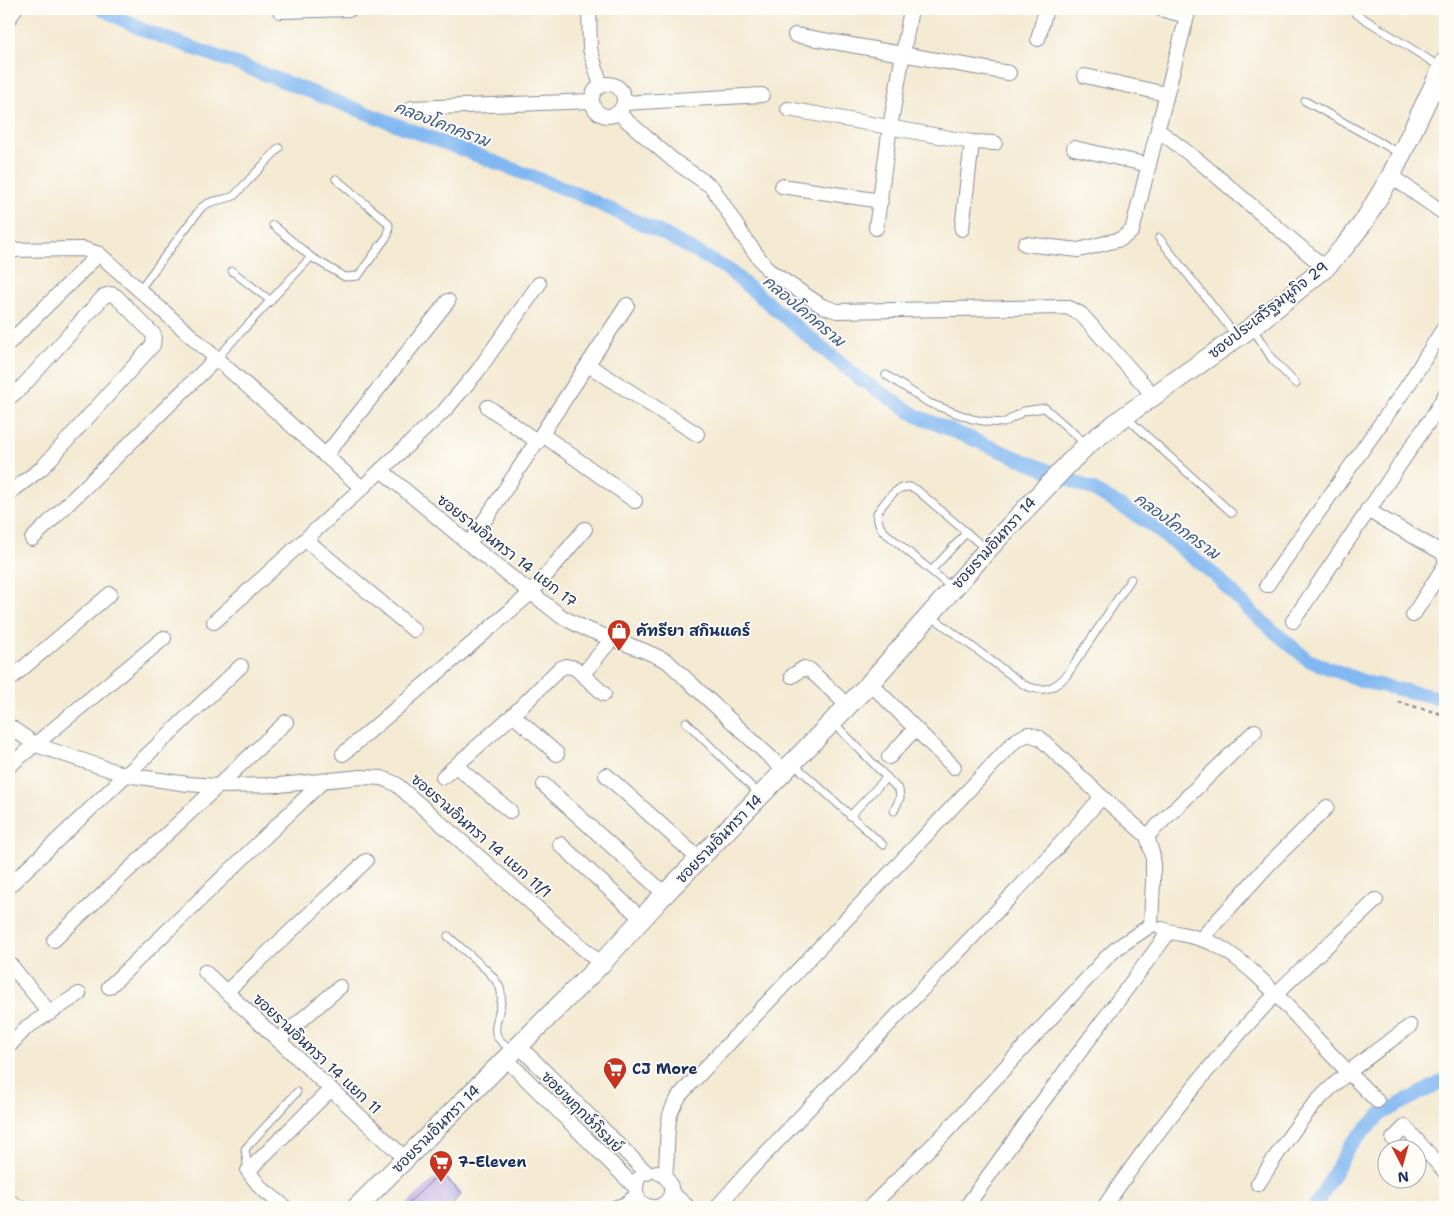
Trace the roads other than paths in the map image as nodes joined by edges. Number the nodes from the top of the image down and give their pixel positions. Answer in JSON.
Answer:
{"nodes":[{"id":1,"x":15,"y":9,"type":"edge"},
{"id":2,"x":350,"y":9,"type":"edge"},
{"id":3,"x":589,"y":9,"type":"edge"},
{"id":4,"x":911,"y":9,"type":"edge"},
{"id":5,"x":1046,"y":9,"type":"edge"},
{"id":6,"x":1160,"y":9,"type":"edge"},
{"id":7,"x":280,"y":11,"type":"dead end"},
{"id":8,"x":1188,"y":12,"type":"edge"},
{"id":9,"x":1355,"y":13,"type":"dead end"},
{"id":10,"x":9,"y":19,"type":"edge"},
{"id":11,"x":795,"y":35,"type":"dead end"},
{"id":12,"x":1038,"y":39,"type":"dead end"},
{"id":13,"x":902,"y":53,"type":"junction"},
{"id":14,"x":1444,"y":65,"type":"edge"},
{"id":15,"x":1009,"y":73,"type":"dead end"},
{"id":16,"x":1085,"y":76,"type":"dead end"},
{"id":17,"x":601,"y":86,"type":"junction"},
{"id":18,"x":1166,"y":94,"type":"junction"},
{"id":19,"x":1438,"y":94,"type":"edge"},
{"id":20,"x":762,"y":95,"type":"dead end"},
{"id":21,"x":592,"y":101,"type":"junction"},
{"id":22,"x":1305,"y":101,"type":"dead end"},
{"id":23,"x":412,"y":108,"type":"dead end"},
{"id":24,"x":621,"y":108,"type":"junction"},
{"id":25,"x":788,"y":109,"type":"dead end"},
{"id":26,"x":890,"y":127,"type":"junction"},
{"id":27,"x":1158,"y":130,"type":"junction"},
{"id":28,"x":972,"y":142,"type":"junction"},
{"id":29,"x":995,"y":143,"type":"dead end"},
{"id":30,"x":279,"y":148,"type":"dead end"},
{"id":31,"x":1074,"y":148,"type":"dead end"},
{"id":32,"x":1401,"y":154,"type":"junction"},
{"id":33,"x":1149,"y":165,"type":"junction"},
{"id":34,"x":1390,"y":176,"type":"junction"},
{"id":35,"x":336,"y":179,"type":"dead end"},
{"id":36,"x":782,"y":186,"type":"dead end"},
{"id":37,"x":881,"y":201,"type":"junction"},
{"id":38,"x":1445,"y":214,"type":"edge"},
{"id":39,"x":273,"y":225,"type":"dead end"},
{"id":40,"x":876,"y":228,"type":"dead end"},
{"id":41,"x":962,"y":228,"type":"dead end"},
{"id":42,"x":1159,"y":238,"type":"dead end"},
{"id":43,"x":1025,"y":244,"type":"dead end"},
{"id":44,"x":9,"y":250,"type":"edge"},
{"id":45,"x":99,"y":254,"type":"junction"},
{"id":46,"x":311,"y":257,"type":"junction"},
{"id":47,"x":1325,"y":268,"type":"junction"},
{"id":48,"x":232,"y":271,"type":"dead end"},
{"id":49,"x":539,"y":284,"type":"dead end"},
{"id":50,"x":140,"y":289,"type":"junction"},
{"id":51,"x":271,"y":300,"type":"junction"},
{"id":52,"x":448,"y":300,"type":"dead end"},
{"id":53,"x":627,"y":305,"type":"dead end"},
{"id":54,"x":1445,"y":326,"type":"edge"},
{"id":55,"x":1245,"y":332,"type":"junction"},
{"id":56,"x":9,"y":343,"type":"edge"},
{"id":57,"x":217,"y":358,"type":"junction"},
{"id":58,"x":588,"y":365,"type":"junction"},
{"id":59,"x":886,"y":375,"type":"dead end"},
{"id":60,"x":1296,"y":384,"type":"dead end"},
{"id":61,"x":1153,"y":395,"type":"junction"},
{"id":62,"x":1445,"y":395,"type":"edge"},
{"id":63,"x":9,"y":398,"type":"edge"},
{"id":64,"x":488,"y":407,"type":"dead end"},
{"id":65,"x":1125,"y":416,"type":"junction"},
{"id":66,"x":696,"y":434,"type":"dead end"},
{"id":67,"x":540,"y":438,"type":"junction"},
{"id":68,"x":1087,"y":445,"type":"junction"},
{"id":69,"x":325,"y":456,"type":"junction"},
{"id":70,"x":1070,"y":462,"type":"joint"},
{"id":71,"x":381,"y":470,"type":"junction"},
{"id":72,"x":362,"y":488,"type":"junction"},
{"id":73,"x":9,"y":493,"type":"edge"},
{"id":74,"x":635,"y":501,"type":"dead end"},
{"id":75,"x":1367,"y":510,"type":"junction"},
{"id":76,"x":1232,"y":513,"type":"dead end"},
{"id":77,"x":585,"y":529,"type":"dead end"},
{"id":78,"x":966,"y":533,"type":"junction"},
{"id":79,"x":32,"y":538,"type":"dead end"},
{"id":80,"x":306,"y":540,"type":"junction"},
{"id":81,"x":469,"y":544,"type":"junction"},
{"id":82,"x":987,"y":550,"type":"junction"},
{"id":83,"x":1445,"y":559,"type":"edge"},
{"id":84,"x":1445,"y":565,"type":"edge"},
{"id":85,"x":932,"y":570,"type":"junction"},
{"id":86,"x":1131,"y":579,"type":"dead end"},
{"id":87,"x":1266,"y":585,"type":"dead end"},
{"id":88,"x":953,"y":588,"type":"junction"},
{"id":89,"x":532,"y":593,"type":"junction"},
{"id":90,"x":110,"y":594,"type":"dead end"},
{"id":91,"x":930,"y":615,"type":"junction"},
{"id":92,"x":1413,"y":615,"type":"dead end"},
{"id":93,"x":1293,"y":621,"type":"dead end"},
{"id":94,"x":214,"y":622,"type":"dead end"},
{"id":95,"x":414,"y":630,"type":"dead end"},
{"id":96,"x":164,"y":638,"type":"dead end"},
{"id":97,"x":611,"y":640,"type":"junction"},
{"id":98,"x":241,"y":666,"type":"dead end"},
{"id":99,"x":582,"y":674,"type":"junction"},
{"id":100,"x":792,"y":676,"type":"dead end"},
{"id":101,"x":9,"y":680,"type":"edge"},
{"id":102,"x":870,"y":683,"type":"junction"},
{"id":103,"x":604,"y":694,"type":"dead end"},
{"id":104,"x":848,"y":706,"type":"junction"},
{"id":105,"x":513,"y":715,"type":"junction"},
{"id":106,"x":286,"y":722,"type":"dead end"},
{"id":107,"x":686,"y":722,"type":"dead end"},
{"id":108,"x":833,"y":722,"type":"junction"},
{"id":109,"x":9,"y":726,"type":"edge"},
{"id":110,"x":916,"y":729,"type":"junction"},
{"id":111,"x":1255,"y":731,"type":"dead end"},
{"id":112,"x":45,"y":748,"type":"junction"},
{"id":113,"x":343,"y":754,"type":"dead end"},
{"id":114,"x":557,"y":754,"type":"dead end"},
{"id":115,"x":889,"y":757,"type":"dead end"},
{"id":116,"x":9,"y":766,"type":"edge"},
{"id":117,"x":456,"y":766,"type":"junction"},
{"id":118,"x":789,"y":767,"type":"junction"},
{"id":119,"x":954,"y":767,"type":"dead end"},
{"id":120,"x":126,"y":775,"type":"junction"},
{"id":121,"x":606,"y":775,"type":"dead end"},
{"id":122,"x":443,"y":777,"type":"dead end"},
{"id":123,"x":887,"y":777,"type":"junction"},
{"id":124,"x":322,"y":782,"type":"junction"},
{"id":125,"x":217,"y":786,"type":"junction"},
{"id":126,"x":544,"y":786,"type":"dead end"},
{"id":127,"x":761,"y":796,"type":"junction"},
{"id":128,"x":1102,"y":797,"type":"junction"},
{"id":129,"x":1326,"y":807,"type":"dead end"},
{"id":130,"x":510,"y":811,"type":"dead end"},
{"id":131,"x":894,"y":811,"type":"dead end"},
{"id":132,"x":850,"y":816,"type":"junction"},
{"id":133,"x":1146,"y":836,"type":"junction"},
{"id":134,"x":560,"y":844,"type":"dead end"},
{"id":135,"x":882,"y":845,"type":"dead end"},
{"id":136,"x":699,"y":859,"type":"junction"},
{"id":137,"x":366,"y":862,"type":"dead end"},
{"id":138,"x":9,"y":886,"type":"edge"},
{"id":139,"x":665,"y":894,"type":"junction"},
{"id":140,"x":1376,"y":900,"type":"dead end"},
{"id":141,"x":642,"y":919,"type":"junction"},
{"id":142,"x":1150,"y":925,"type":"junction"},
{"id":143,"x":1169,"y":932,"type":"junction"},
{"id":144,"x":448,"y":936,"type":"dead end"},
{"id":145,"x":1201,"y":938,"type":"junction"},
{"id":146,"x":54,"y":940,"type":"dead end"},
{"id":147,"x":601,"y":964,"type":"junction"},
{"id":148,"x":12,"y":972,"type":"edge"},
{"id":149,"x":205,"y":972,"type":"dead end"},
{"id":150,"x":340,"y":986,"type":"dead end"},
{"id":151,"x":109,"y":987,"type":"dead end"},
{"id":152,"x":227,"y":991,"type":"junction"},
{"id":153,"x":79,"y":994,"type":"dead end"},
{"id":154,"x":1276,"y":994,"type":"junction"},
{"id":155,"x":50,"y":1013,"type":"junction"},
{"id":156,"x":1410,"y":1026,"type":"dead end"},
{"id":157,"x":278,"y":1040,"type":"junction"},
{"id":158,"x":9,"y":1046,"type":"edge"},
{"id":159,"x":513,"y":1053,"type":"junction"},
{"id":160,"x":1349,"y":1072,"type":"junction"},
{"id":161,"x":331,"y":1089,"type":"junction"},
{"id":162,"x":297,"y":1092,"type":"dead end"},
{"id":163,"x":1377,"y":1101,"type":"dead end"},
{"id":164,"x":1394,"y":1138,"type":"edge"},
{"id":165,"x":1415,"y":1138,"type":"edge"},
{"id":166,"x":1426,"y":1151,"type":"edge"},
{"id":167,"x":406,"y":1159,"type":"junction"},
{"id":168,"x":248,"y":1171,"type":"junction"},
{"id":169,"x":1445,"y":1172,"type":"edge"},
{"id":170,"x":647,"y":1173,"type":"junction"},
{"id":171,"x":665,"y":1175,"type":"junction"},
{"id":172,"x":1258,"y":1184,"type":"dead end"},
{"id":173,"x":636,"y":1191,"type":"junction"},
{"id":174,"x":671,"y":1192,"type":"junction"},
{"id":175,"x":9,"y":1201,"type":"edge"},
{"id":176,"x":19,"y":1207,"type":"edge"},
{"id":177,"x":285,"y":1207,"type":"edge"},
{"id":178,"x":357,"y":1207,"type":"edge"},
{"id":179,"x":616,"y":1207,"type":"edge"},
{"id":180,"x":653,"y":1207,"type":"edge"},
{"id":181,"x":657,"y":1207,"type":"edge"},
{"id":182,"x":688,"y":1207,"type":"edge"},
{"id":183,"x":717,"y":1207,"type":"edge"},
{"id":184,"x":870,"y":1207,"type":"edge"},
{"id":185,"x":966,"y":1207,"type":"edge"},
{"id":186,"x":1104,"y":1207,"type":"edge"}],
"edges":[{"from":1,"to":10,"type":"street"},
{"from":2,"to":7,"type":"street"},
{"from":3,"to":17,"type":"street"},
{"from":4,"to":13,"type":"street"},
{"from":5,"to":12,"type":"street"},
{"from":6,"to":8,"type":"street"},
{"from":8,"to":18,"type":"street"},
{"from":9,"to":14,"type":"lane"},
{"from":11,"to":13,"type":"street"},
{"from":13,"to":15,"type":"street"},
{"from":13,"to":26,"type":"street"},
{"from":14,"to":19,"type":"street","name":"ซอยประเสริฐมนูกิจ 29"},
{"from":16,"to":18,"type":"street"},
{"from":17,"to":21,"type":"street"},
{"from":17,"to":24,"type":"street"},
{"from":18,"to":27,"type":"street"},
{"from":19,"to":32,"type":"street","name":"ซอยประเสริฐมนูกิจ 29"},
{"from":20,"to":24,"type":"street"},
{"from":21,"to":23,"type":"street"},
{"from":21,"to":24,"type":"street"},
{"from":22,"to":32,"type":"lane"},
{"from":24,"to":61,"type":"street"},
{"from":25,"to":26,"type":"street"},
{"from":26,"to":28,"type":"street"},
{"from":26,"to":37,"type":"street"},
{"from":27,"to":33,"type":"street"},
{"from":27,"to":47,"type":"street"},
{"from":28,"to":29,"type":"street"},
{"from":28,"to":41,"type":"street"},
{"from":30,"to":50,"type":"lane"},
{"from":31,"to":33,"type":"street"},
{"from":32,"to":34,"type":"street","name":"ซอยประเสริฐมนูกิจ 29"},
{"from":33,"to":43,"type":"street"},
{"from":34,"to":38,"type":"street"},
{"from":34,"to":47,"type":"street","name":"ซอยประเสริฐมนูกิจ 29"},
{"from":35,"to":46,"type":"lane"},
{"from":36,"to":37,"type":"street"},
{"from":37,"to":40,"type":"street"},
{"from":39,"to":46,"type":"lane"},
{"from":42,"to":55,"type":"lane"},
{"from":44,"to":45,"type":"street"},
{"from":45,"to":50,"type":"street"},
{"from":45,"to":56,"type":"street"},
{"from":46,"to":51,"type":"lane"},
{"from":47,"to":55,"type":"street","name":"ซอยประเสริฐมนูกิจ 29"},
{"from":48,"to":51,"type":"lane"},
{"from":49,"to":71,"type":"street"},
{"from":50,"to":57,"type":"street"},
{"from":51,"to":57,"type":"lane"},
{"from":52,"to":69,"type":"street"},
{"from":53,"to":58,"type":"street"},
{"from":54,"to":87,"type":"street"},
{"from":55,"to":60,"type":"lane"},
{"from":55,"to":61,"type":"street","name":"ซอยประเสริฐมนูกิจ 29"},
{"from":57,"to":69,"type":"street"},
{"from":57,"to":79,"type":"street"},
{"from":58,"to":66,"type":"street"},
{"from":58,"to":67,"type":"street"},
{"from":59,"to":68,"type":"lane"},
{"from":61,"to":65,"type":"street","name":"ซอยประเสริฐมนูกิจ 29"},
{"from":62,"to":75,"type":"street"},
{"from":63,"to":73,"type":"street"},
{"from":64,"to":67,"type":"street"},
{"from":65,"to":68,"type":"street","name":"ซอยประเสริฐมนูกิจ 29"},
{"from":65,"to":76,"type":"lane"},
{"from":67,"to":74,"type":"street"},
{"from":67,"to":81,"type":"street"},
{"from":68,"to":70,"type":"street","name":"ซอยประเสริฐมนูกิจ 29"},
{"from":69,"to":72,"type":"street"},
{"from":70,"to":82,"type":"street","name":"ซอยรามอินทรา 14"},
{"from":71,"to":72,"type":"street"},
{"from":71,"to":81,"type":"street","name":"ซอยรามอินทรา 14 แยก 17"},
{"from":72,"to":80,"type":"street"},
{"from":75,"to":83,"type":"street"},
{"from":75,"to":93,"type":"street"},
{"from":77,"to":89,"type":"street"},
{"from":78,"to":82,"type":"lane"},
{"from":78,"to":85,"type":"lane"},
{"from":78,"to":85,"type":"lane"},
{"from":80,"to":94,"type":"street"},
{"from":80,"to":95,"type":"street"},
{"from":81,"to":89,"type":"street","name":"ซอยรามอินทรา 14 แยก 17"},
{"from":82,"to":88,"type":"street","name":"ซอยรามอินทรา 14"},
{"from":84,"to":92,"type":"street"},
{"from":85,"to":88,"type":"lane"},
{"from":86,"to":91,"type":"lane"},
{"from":88,"to":91,"type":"street","name":"ซอยรามอินทรา 14"},
{"from":89,"to":97,"type":"street","name":"ซอยรามอินทรา 14 แยก 17"},
{"from":89,"to":113,"type":"street"},
{"from":90,"to":101,"type":"street"},
{"from":91,"to":102,"type":"street","name":"ซอยรามอินทรา 14"},
{"from":96,"to":112,"type":"street"},
{"from":97,"to":99,"type":"street"},
{"from":97,"to":118,"type":"street","name":"ซอยรามอินทรา 14 แยก 17"},
{"from":98,"to":120,"type":"street"},
{"from":99,"to":103,"type":"street"},
{"from":99,"to":105,"type":"street"},
{"from":100,"to":104,"type":"street"},
{"from":102,"to":104,"type":"street","name":"ซอยรามอินทรา 14"},
{"from":102,"to":110,"type":"street"},
{"from":104,"to":108,"type":"street","name":"ซอยรามอินทรา 14"},
{"from":105,"to":114,"type":"street"},
{"from":105,"to":117,"type":"street"},
{"from":106,"to":125,"type":"street"},
{"from":107,"to":127,"type":"lane"},
{"from":108,"to":118,"type":"street","name":"ซอยรามอินทรา 14"},
{"from":108,"to":123,"type":"lane"},
{"from":109,"to":112,"type":"street","name":"ซอยรามอินทรา 14 แยก 11/1"},
{"from":110,"to":115,"type":"street"},
{"from":110,"to":119,"type":"street"},
{"from":111,"to":133,"type":"street"},
{"from":112,"to":116,"type":"street"},
{"from":112,"to":120,"type":"street","name":"ซอยรามอินทรา 14 แยก 11/1"},
{"from":117,"to":122,"type":"street"},
{"from":117,"to":130,"type":"street"},
{"from":118,"to":127,"type":"street","name":"ซอยรามอินทรา 14"},
{"from":118,"to":132,"type":"lane"},
{"from":120,"to":125,"type":"street","name":"ซอยรามอินทรา 14 แยก 11/1"},
{"from":120,"to":138,"type":"street"},
{"from":121,"to":136,"type":"street"},
{"from":123,"to":131,"type":"lane"},
{"from":123,"to":132,"type":"lane"},
{"from":124,"to":125,"type":"street","name":"ซอยรามอินทรา 14 แยก 11/1"},
{"from":124,"to":147,"type":"street","name":"ซอยรามอินทรา 14 แยก 11/1"},
{"from":124,"to":151,"type":"street"},
{"from":125,"to":146,"type":"street"},
{"from":126,"to":139,"type":"street"},
{"from":127,"to":136,"type":"street","name":"ซอยรามอินทรา 14"},
{"from":128,"to":133,"type":"street"},
{"from":128,"to":171,"type":"street"},
{"from":128,"to":183,"type":"street"},
{"from":129,"to":145,"type":"street"},
{"from":132,"to":135,"type":"lane"},
{"from":133,"to":142,"type":"street"},
{"from":134,"to":141,"type":"street"},
{"from":136,"to":139,"type":"street","name":"ซอยรามอินทรา 14"},
{"from":137,"to":152,"type":"street"},
{"from":139,"to":141,"type":"street","name":"ซอยรามอินทรา 14"},
{"from":140,"to":154,"type":"street"},
{"from":141,"to":147,"type":"street","name":"ซอยรามอินทรา 14"},
{"from":142,"to":143,"type":"street"},
{"from":142,"to":184,"type":"street"},
{"from":143,"to":145,"type":"street"},
{"from":143,"to":185,"type":"street"},
{"from":144,"to":159,"type":"lane"},
{"from":145,"to":154,"type":"street"},
{"from":147,"to":159,"type":"street","name":"ซอยรามอินทรา 14"},
{"from":148,"to":155,"type":"street"},
{"from":149,"to":152,"type":"street","name":"ซอยรามอินทรา 14 แยก 11"},
{"from":150,"to":157,"type":"street"},
{"from":152,"to":157,"type":"street","name":"ซอยรามอินทรา 14 แยก 11"},
{"from":153,"to":155,"type":"street"},
{"from":154,"to":160,"type":"street"},
{"from":154,"to":186,"type":"street"},
{"from":155,"to":158,"type":"street"},
{"from":156,"to":160,"type":"street"},
{"from":157,"to":161,"type":"street","name":"ซอยรามอินทรา 14 แยก 11"},
{"from":159,"to":167,"type":"street","name":"ซอยรามอินทรา 14"},
{"from":159,"to":170,"type":"street","name":"ซอยพฤกษ์ภิรมย์"},
{"from":159,"to":173,"type":"street","name":"ซอยพฤกษ์ภิรมย์"},
{"from":160,"to":163,"type":"street"},
{"from":160,"to":172,"type":"street"},
{"from":161,"to":167,"type":"street","name":"ซอยรามอินทรา 14 แยก 11"},
{"from":161,"to":168,"type":"street"},
{"from":162,"to":168,"type":"lane"},
{"from":164,"to":165,"type":"street"},
{"from":166,"to":169,"type":"street"},
{"from":167,"to":178,"type":"street","name":"ซอยรามอินทรา 14"},
{"from":168,"to":177,"type":"street"},
{"from":170,"to":171,"type":"street"},
{"from":170,"to":173,"type":"street"},
{"from":171,"to":174,"type":"street"},
{"from":173,"to":179,"type":"street"},
{"from":173,"to":180,"type":"street","name":"ซอยพฤกษ์ภิรมย์"},
{"from":174,"to":181,"type":"street"},
{"from":174,"to":182,"type":"street"},
{"from":175,"to":176,"type":"street"}]}
